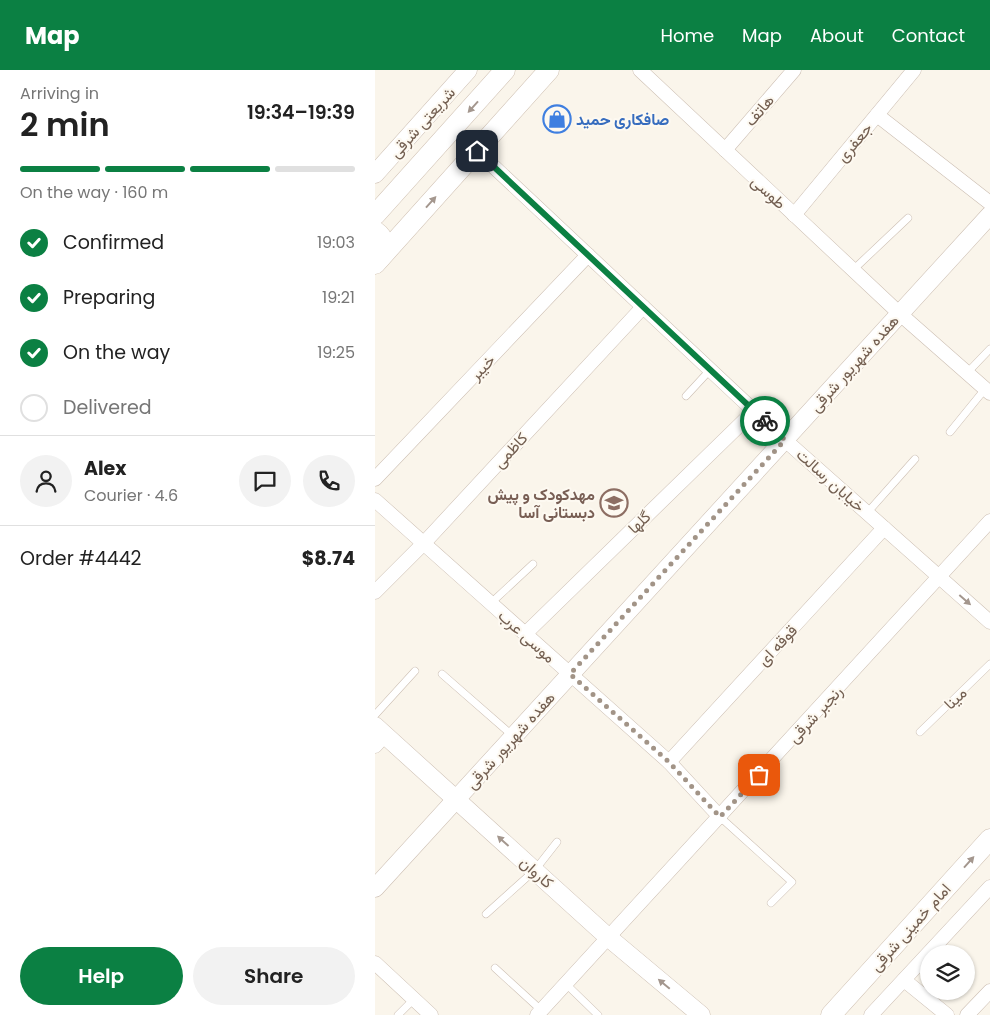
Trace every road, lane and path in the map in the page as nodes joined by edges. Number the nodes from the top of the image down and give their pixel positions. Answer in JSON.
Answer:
{"nodes":[{"id":1,"x":468,"y":70,"type":"edge"},
{"id":2,"x":505,"y":70,"type":"edge"},
{"id":3,"x":549,"y":70,"type":"edge"},
{"id":4,"x":640,"y":70,"type":"edge"},
{"id":5,"x":793,"y":70,"type":"edge"},
{"id":6,"x":914,"y":70,"type":"edge"},
{"id":7,"x":877,"y":115,"type":"junction"},
{"id":8,"x":419,"y":124,"type":"junction"},
{"id":9,"x":441,"y":142,"type":"junction"},
{"id":10,"x":725,"y":150,"type":"junction"},
{"id":11,"x":477,"y":151,"type":"junction"},
{"id":12,"x":375,"y":174,"type":"edge"},
{"id":13,"x":990,"y":203,"type":"edge"},
{"id":14,"x":381,"y":209,"type":"edge"},
{"id":15,"x":793,"y":215,"type":"junction"},
{"id":16,"x":990,"y":215,"type":"edge"},
{"id":17,"x":908,"y":218,"type":"dead end"},
{"id":18,"x":409,"y":227,"type":"junction"},
{"id":19,"x":375,"y":231,"type":"edge"},
{"id":20,"x":588,"y":255,"type":"junction"},
{"id":21,"x":378,"y":261,"type":"edge"},
{"id":22,"x":853,"y":270,"type":"junction"},
{"id":23,"x":643,"y":307,"type":"junction"},
{"id":24,"x":899,"y":313,"type":"junction"},
{"id":25,"x":990,"y":349,"type":"edge"},
{"id":26,"x":710,"y":370,"type":"junction"},
{"id":27,"x":967,"y":373,"type":"junction"},
{"id":28,"x":987,"y":391,"type":"edge"},
{"id":29,"x":686,"y":396,"type":"dead end"},
{"id":30,"x":754,"y":411,"type":"junction"},
{"id":31,"x":950,"y":432,"type":"dead end"},
{"id":32,"x":785,"y":440,"type":"junction"},
{"id":33,"x":915,"y":459,"type":"dead end"},
{"id":34,"x":375,"y":479,"type":"edge"},
{"id":35,"x":375,"y":500,"type":"edge"},
{"id":36,"x":867,"y":513,"type":"junction"},
{"id":37,"x":990,"y":521,"type":"edge"},
{"id":38,"x":884,"y":528,"type":"junction"},
{"id":39,"x":424,"y":543,"type":"junction"},
{"id":40,"x":533,"y":564,"type":"dead end"},
{"id":41,"x":940,"y":578,"type":"junction"},
{"id":42,"x":375,"y":592,"type":"edge"},
{"id":43,"x":491,"y":603,"type":"junction"},
{"id":44,"x":990,"y":622,"type":"edge"},
{"id":45,"x":525,"y":634,"type":"junction"},
{"id":46,"x":990,"y":664,"type":"edge"},
{"id":47,"x":415,"y":671,"type":"dead end"},
{"id":48,"x":442,"y":674,"type":"dead end"},
{"id":49,"x":570,"y":674,"type":"junction"},
{"id":50,"x":375,"y":716,"type":"edge"},
{"id":51,"x":920,"y":732,"type":"dead end"},
{"id":52,"x":378,"y":736,"type":"edge"},
{"id":53,"x":513,"y":736,"type":"junction"},
{"id":54,"x":669,"y":762,"type":"junction"},
{"id":55,"x":456,"y":799,"type":"junction"},
{"id":56,"x":720,"y":817,"type":"junction"},
{"id":57,"x":990,"y":839,"type":"edge"},
{"id":58,"x":557,"y":842,"type":"dead end"},
{"id":59,"x":535,"y":870,"type":"junction"},
{"id":60,"x":990,"y":887,"type":"edge"},
{"id":61,"x":375,"y":888,"type":"edge"},
{"id":62,"x":771,"y":903,"type":"dead end"},
{"id":63,"x":486,"y":914,"type":"dead end"},
{"id":64,"x":609,"y":938,"type":"junction"},
{"id":65,"x":375,"y":964,"type":"edge"},
{"id":66,"x":495,"y":968,"type":"dead end"},
{"id":67,"x":904,"y":980,"type":"junction"},
{"id":68,"x":566,"y":984,"type":"junction"},
{"id":69,"x":990,"y":991,"type":"edge"},
{"id":70,"x":414,"y":999,"type":"junction"},
{"id":71,"x":539,"y":1012,"type":"edge"},
{"id":72,"x":399,"y":1015,"type":"edge"},
{"id":73,"x":431,"y":1015,"type":"edge"},
{"id":74,"x":598,"y":1015,"type":"edge"},
{"id":75,"x":701,"y":1015,"type":"edge"},
{"id":76,"x":831,"y":1015,"type":"edge"},
{"id":77,"x":871,"y":1015,"type":"edge"},
{"id":78,"x":947,"y":1015,"type":"edge"},
{"id":79,"x":967,"y":1015,"type":"edge"}],
"edges":[{"from":1,"to":8,"type":"street","name":"شریعتی شرقی"},
{"from":2,"to":9,"type":"main road","name":"شریعتی شرقی","one_way":true},
{"from":3,"to":11,"type":"main road"},
{"from":4,"to":10,"type":"street","name":"طوسی"},
{"from":5,"to":10,"type":"street","name":"هاتف"},
{"from":6,"to":7,"type":"street","name":"جعفری"},
{"from":7,"to":13,"type":"street"},
{"from":7,"to":15,"type":"street","name":"جعفری"},
{"from":8,"to":9,"type":"street"},
{"from":8,"to":12,"type":"street","name":"شریعتی شرقی"},
{"from":9,"to":14,"type":"main road","name":"شریعتی شرقی"},
{"from":10,"to":15,"type":"street","name":"طوسی"},
{"from":18,"to":11,"type":"main road","one_way":true},
{"from":11,"to":20,"type":"street","name":"خیابان رسالت"},
{"from":14,"to":18,"type":"main road"},
{"from":15,"to":22,"type":"street","name":"طوسی"},
{"from":16,"to":24,"type":"street","name":"هفده شهریور شرقی"},
{"from":17,"to":22,"type":"lane"},
{"from":18,"to":21,"type":"main road"},
{"from":19,"to":21,"type":"main road"},
{"from":20,"to":23,"type":"street","name":"خیابان رسالت"},
{"from":20,"to":34,"type":"street","name":"خیبر"},
{"from":22,"to":24,"type":"street","name":"طوسی"},
{"from":23,"to":26,"type":"street","name":"خیابان رسالت"},
{"from":23,"to":39,"type":"street","name":"کاظمی"},
{"from":24,"to":27,"type":"street","name":"طوسی"},
{"from":24,"to":32,"type":"street","name":"هفده شهریور شرقی"},
{"from":25,"to":27,"type":"lane"},
{"from":26,"to":29,"type":"lane"},
{"from":26,"to":30,"type":"street","name":"خیابان رسالت"},
{"from":27,"to":28,"type":"street","name":"طوسی"},
{"from":28,"to":31,"type":"lane"},
{"from":30,"to":32,"type":"street","name":"خیابان رسالت"},
{"from":30,"to":45,"type":"street","name":"گلها"},
{"from":32,"to":36,"type":"street","name":"خیابان رسالت"},
{"from":32,"to":49,"type":"street","name":"هفده شهریور شرقی"},
{"from":33,"to":36,"type":"lane"},
{"from":35,"to":39,"type":"street","name":"موسی عرب"},
{"from":36,"to":38,"type":"street","name":"خیابان رسالت"},
{"from":37,"to":41,"type":"street","name":"رنجبر شرقی"},
{"from":38,"to":41,"type":"street","name":"خیابان رسالت"},
{"from":38,"to":54,"type":"street","name":"قوقه ای"},
{"from":39,"to":42,"type":"street","name":"کاظمی"},
{"from":39,"to":43,"type":"street","name":"موسی عرب"},
{"from":40,"to":43,"type":"lane"},
{"from":41,"to":44,"type":"street","name":"خیابان رسالت","one_way":true},
{"from":41,"to":56,"type":"street","name":"رنجبر شرقی"},
{"from":43,"to":45,"type":"street","name":"موسی عرب"},
{"from":45,"to":49,"type":"street","name":"موسی عرب"},
{"from":46,"to":51,"type":"lane","name":"مینا"},
{"from":47,"to":50,"type":"lane"},
{"from":48,"to":53,"type":"lane"},
{"from":49,"to":53,"type":"street","name":"هفده شهریور شرقی"},
{"from":49,"to":54,"type":"street","name":"موسی عرب"},
{"from":52,"to":55,"type":"street","name":"کاروان"},
{"from":53,"to":55,"type":"street","name":"هفده شهریور شرقی"},
{"from":54,"to":56,"type":"street","name":"موسی عرب"},
{"from":59,"to":55,"type":"street","name":"کاروان","one_way":true},
{"from":55,"to":61,"type":"street","name":"هفده شهریور شرقی"},
{"from":56,"to":62,"type":"lane"},
{"from":56,"to":64,"type":"street","name":"رنجبر شرقی"},
{"from":76,"to":57,"type":"main road","name":"امام خمینی شرقی","one_way":true},
{"from":58,"to":59,"type":"lane"},
{"from":59,"to":63,"type":"lane"},
{"from":59,"to":64,"type":"street","name":"کاروان"},
{"from":60,"to":67,"type":"street"},
{"from":64,"to":68,"type":"street","name":"رنجبر شرقی"},
{"from":75,"to":64,"type":"street","name":"کاروان","one_way":true},
{"from":65,"to":70,"type":"street"},
{"from":66,"to":71,"type":"lane"},
{"from":67,"to":77,"type":"street"},
{"from":67,"to":78,"type":"street"},
{"from":68,"to":71,"type":"street","name":"رنجبر شرقی"},
{"from":68,"to":74,"type":"lane"},
{"from":69,"to":79,"type":"street"},
{"from":70,"to":72,"type":"lane"},
{"from":70,"to":73,"type":"street"}]}
